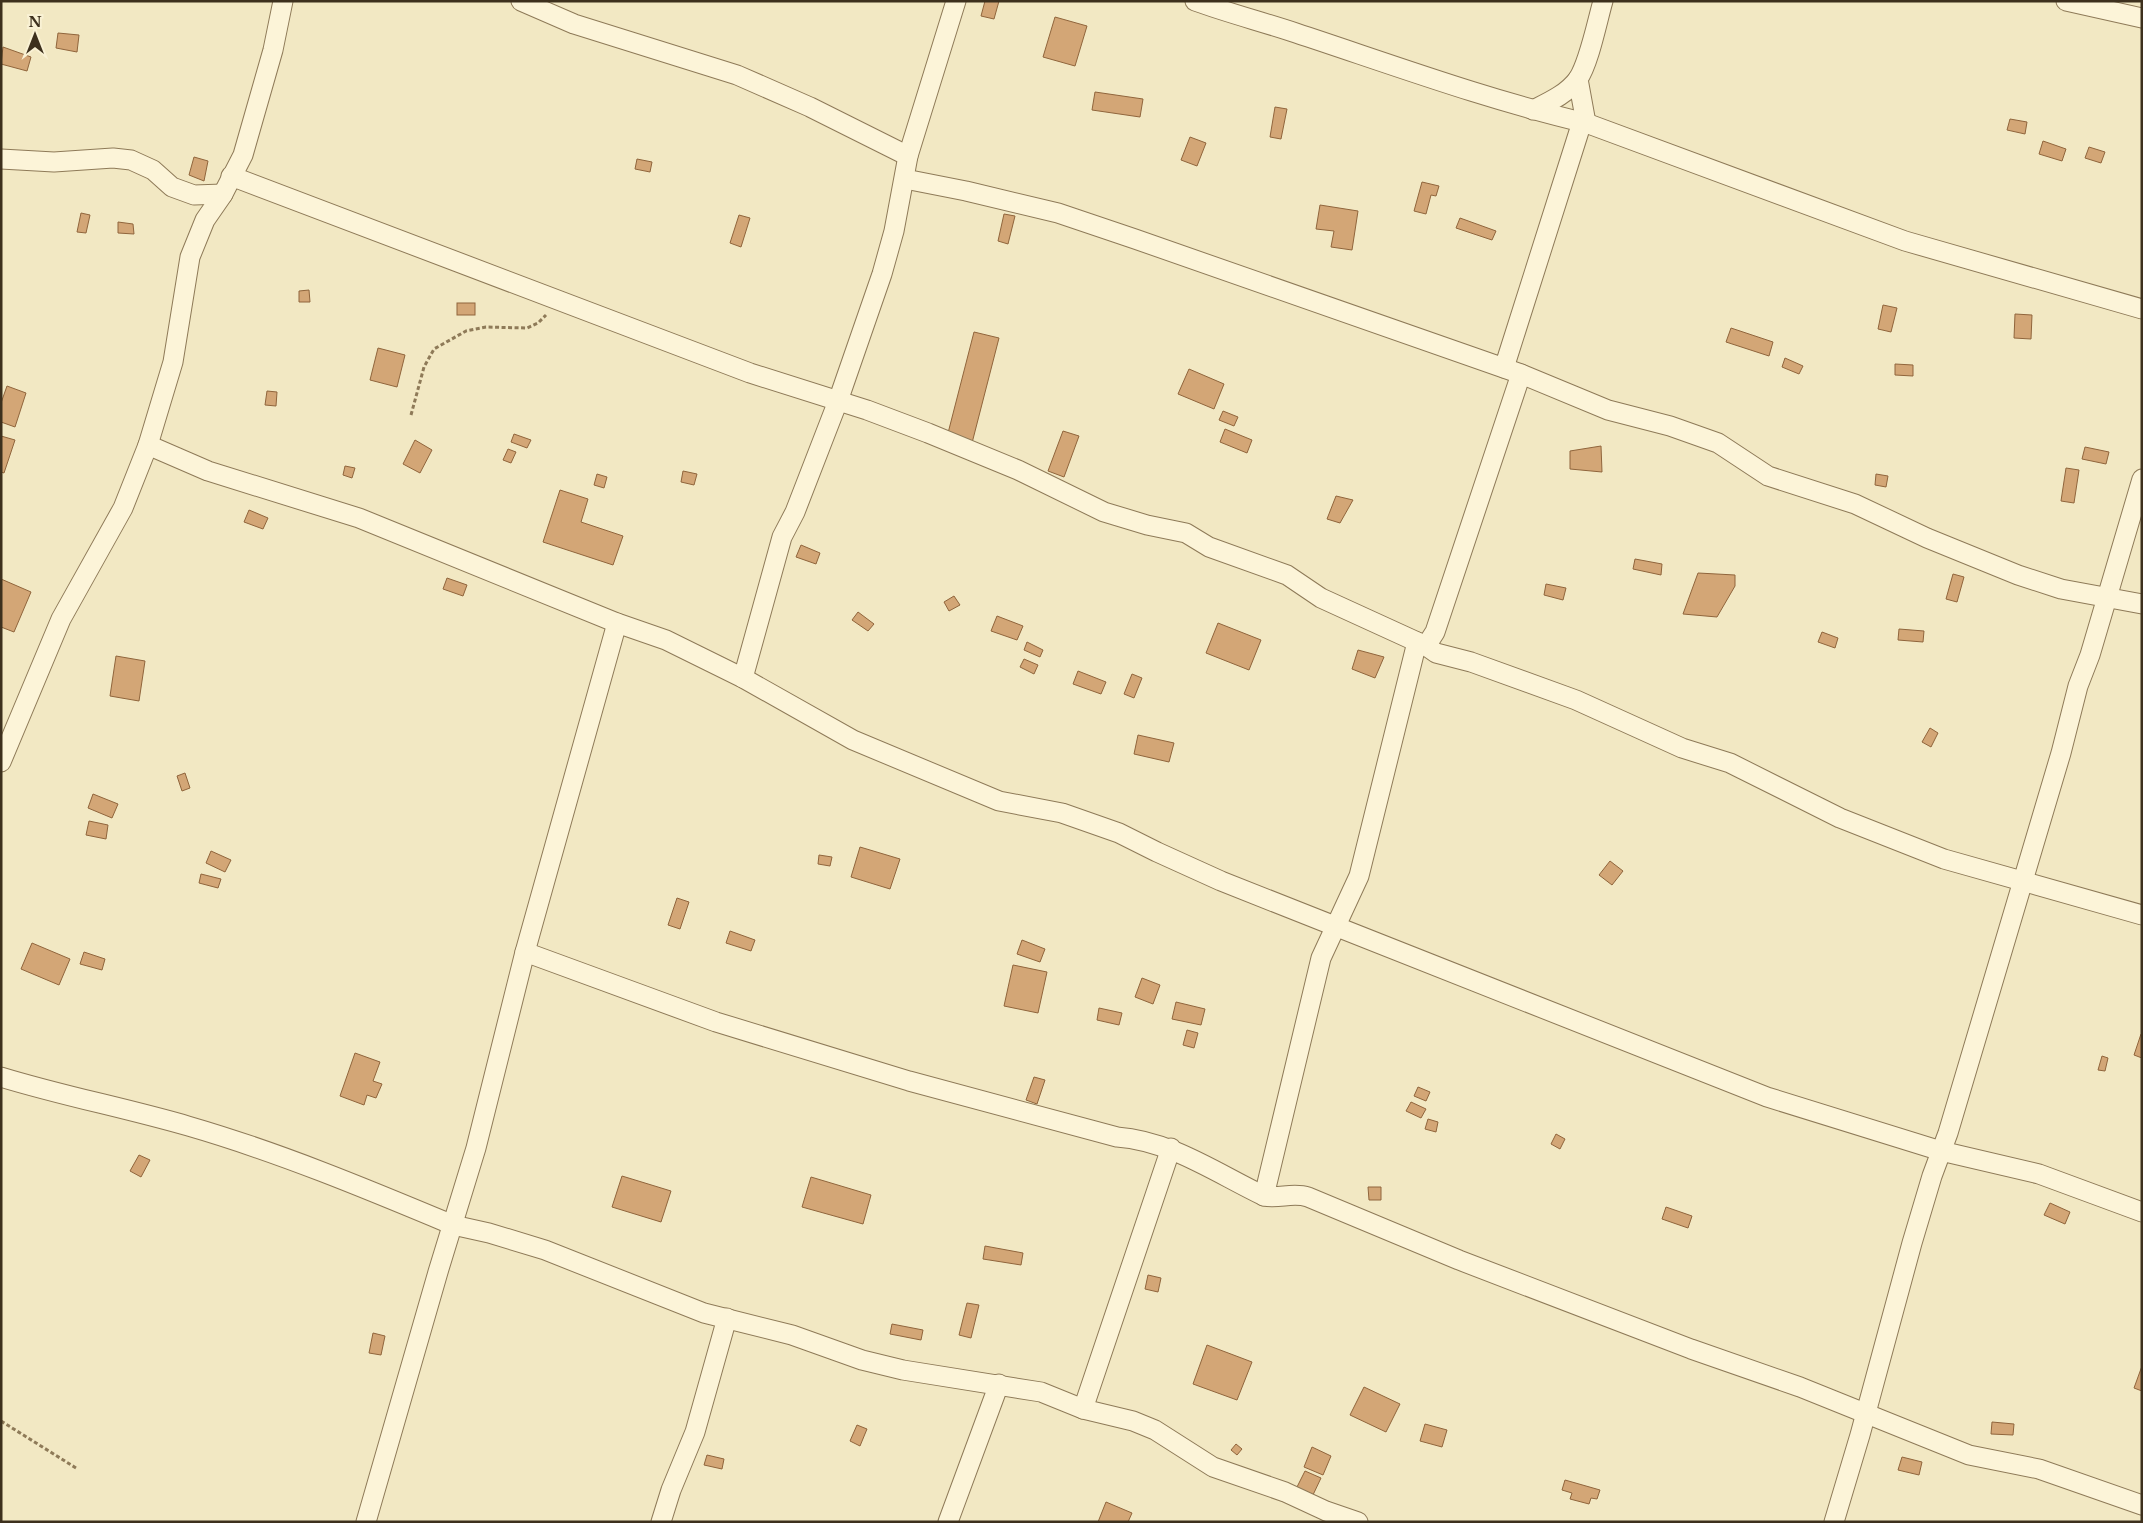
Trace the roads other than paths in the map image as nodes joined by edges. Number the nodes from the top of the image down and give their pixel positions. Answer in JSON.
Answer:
{"nodes":[{"id":1,"x":283,"y":1,"type":"edge"},
{"id":2,"x":521,"y":1,"type":"edge"},
{"id":3,"x":956,"y":1,"type":"edge"},
{"id":4,"x":1195,"y":1,"type":"edge"},
{"id":5,"x":1603,"y":1,"type":"edge"},
{"id":6,"x":2066,"y":1,"type":"edge"},
{"id":7,"x":2142,"y":18,"type":"edge"},
{"id":8,"x":1578,"y":79,"type":"junction"},
{"id":9,"x":1533,"y":110,"type":"junction"},
{"id":10,"x":1584,"y":122,"type":"junction"},
{"id":11,"x":908,"y":156,"type":"junction"},
{"id":12,"x":1,"y":159,"type":"edge"},
{"id":13,"x":231,"y":176,"type":"junction"},
{"id":14,"x":905,"y":179,"type":"junction"},
{"id":15,"x":223,"y":194,"type":"junction"},
{"id":16,"x":2142,"y":310,"type":"edge"},
{"id":17,"x":1513,"y":371,"type":"junction"},
{"id":18,"x":838,"y":402,"type":"junction"},
{"id":19,"x":148,"y":445,"type":"junction"},
{"id":20,"x":2142,"y":479,"type":"edge"},
{"id":21,"x":2106,"y":598,"type":"junction"},
{"id":22,"x":2142,"y":604,"type":"edge"},
{"id":23,"x":617,"y":623,"type":"junction"},
{"id":24,"x":1422,"y":644,"type":"junction"},
{"id":25,"x":743,"y":678,"type":"junction"},
{"id":26,"x":1,"y":762,"type":"edge"},
{"id":27,"x":2022,"y":882,"type":"junction"},
{"id":28,"x":2142,"y":915,"type":"edge"},
{"id":29,"x":1335,"y":926,"type":"junction"},
{"id":30,"x":525,"y":952,"type":"junction"},
{"id":31,"x":1,"y":1077,"type":"edge"},
{"id":32,"x":1171,"y":1148,"type":"junction"},
{"id":33,"x":1941,"y":1151,"type":"junction"},
{"id":34,"x":1264,"y":1196,"type":"junction"},
{"id":35,"x":2142,"y":1212,"type":"edge"},
{"id":36,"x":454,"y":1225,"type":"junction"},
{"id":37,"x":727,"y":1318,"type":"junction"},
{"id":38,"x":999,"y":1384,"type":"junction"},
{"id":39,"x":1082,"y":1409,"type":"junction"},
{"id":40,"x":1865,"y":1415,"type":"junction"},
{"id":41,"x":2142,"y":1504,"type":"edge"},
{"id":42,"x":366,"y":1522,"type":"edge"},
{"id":43,"x":661,"y":1522,"type":"edge"},
{"id":44,"x":948,"y":1522,"type":"edge"},
{"id":45,"x":1358,"y":1522,"type":"edge"},
{"id":46,"x":1834,"y":1522,"type":"edge"}],
"edges":[{"from":1,"to":13,"type":"street"},
{"from":2,"to":11,"type":"street"},
{"from":3,"to":11,"type":"street"},
{"from":4,"to":9,"type":"street"},
{"from":5,"to":8,"type":"street"},
{"from":6,"to":7,"type":"street"},
{"from":8,"to":9,"type":"street"},
{"from":8,"to":10,"type":"street"},
{"from":9,"to":10,"type":"street"},
{"from":10,"to":16,"type":"street"},
{"from":10,"to":17,"type":"street"},
{"from":11,"to":14,"type":"street"},
{"from":12,"to":15,"type":"street"},
{"from":13,"to":15,"type":"street"},
{"from":13,"to":18,"type":"street"},
{"from":14,"to":17,"type":"street"},
{"from":14,"to":18,"type":"street"},
{"from":15,"to":19,"type":"street"},
{"from":17,"to":21,"type":"street"},
{"from":17,"to":24,"type":"street"},
{"from":18,"to":24,"type":"street"},
{"from":18,"to":25,"type":"street"},
{"from":19,"to":23,"type":"street"},
{"from":19,"to":26,"type":"street"},
{"from":20,"to":21,"type":"street"},
{"from":21,"to":22,"type":"street"},
{"from":21,"to":27,"type":"street"},
{"from":23,"to":25,"type":"street"},
{"from":23,"to":30,"type":"street"},
{"from":24,"to":27,"type":"street"},
{"from":24,"to":29,"type":"street"},
{"from":25,"to":29,"type":"street"},
{"from":27,"to":28,"type":"street"},
{"from":27,"to":33,"type":"street"},
{"from":29,"to":33,"type":"street"},
{"from":29,"to":34,"type":"street"},
{"from":30,"to":32,"type":"street"},
{"from":30,"to":36,"type":"street"},
{"from":31,"to":36,"type":"street"},
{"from":32,"to":34,"type":"street"},
{"from":32,"to":39,"type":"street"},
{"from":33,"to":35,"type":"street"},
{"from":33,"to":40,"type":"street"},
{"from":34,"to":40,"type":"street"},
{"from":36,"to":37,"type":"street"},
{"from":36,"to":42,"type":"street"},
{"from":37,"to":38,"type":"street"},
{"from":37,"to":43,"type":"street"},
{"from":38,"to":39,"type":"street"},
{"from":38,"to":44,"type":"street"},
{"from":39,"to":45,"type":"street"},
{"from":40,"to":41,"type":"street"},
{"from":40,"to":46,"type":"street"}]}
